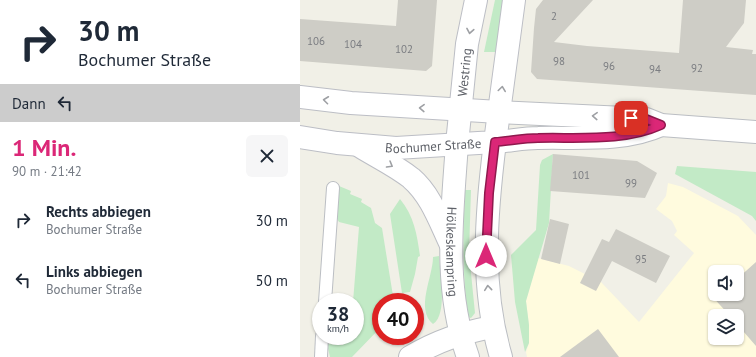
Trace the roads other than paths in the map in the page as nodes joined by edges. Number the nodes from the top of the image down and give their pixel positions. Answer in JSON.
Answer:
{"nodes":[{"id":1,"x":476,"y":0,"type":"edge"},
{"id":2,"x":514,"y":0,"type":"edge"},
{"id":3,"x":300,"y":97,"type":"edge"},
{"id":4,"x":461,"y":110,"type":"junction"},
{"id":5,"x":499,"y":112,"type":"junction"},
{"id":6,"x":661,"y":125,"type":"junction"},
{"id":7,"x":756,"y":132,"type":"edge"},
{"id":8,"x":300,"y":137,"type":"edge"},
{"id":9,"x":495,"y":142,"type":"junction"},
{"id":10,"x":457,"y":144,"type":"junction"},
{"id":11,"x":356,"y":145,"type":"junction"},
{"id":12,"x":333,"y":188,"type":"dead end"},
{"id":13,"x":451,"y":245,"type":"junction"},
{"id":14,"x":326,"y":293,"type":"edge"},
{"id":15,"x":492,"y":327,"type":"junction"},
{"id":16,"x":460,"y":334,"type":"junction"},
{"id":17,"x":322,"y":345,"type":"edge"},
{"id":18,"x":321,"y":357,"type":"edge"},
{"id":19,"x":410,"y":357,"type":"edge"},
{"id":20,"x":468,"y":357,"type":"edge"},
{"id":21,"x":500,"y":357,"type":"edge"}],
"edges":[{"from":1,"to":4,"type":"street","name":"Westring","one_way":true},
{"from":5,"to":2,"type":"street","one_way":true},
{"from":4,"to":3,"type":"street","name":"Bochumer Straße","one_way":true},
{"from":4,"to":5,"type":"street","name":"Bochumer Straße"},
{"from":4,"to":10,"type":"street","name":"Westring"},
{"from":6,"to":5,"type":"street","name":"Bochumer Straße","one_way":true},
{"from":5,"to":9,"type":"street"},
{"from":6,"to":7,"type":"street","name":"Bochumer Straße"},
{"from":6,"to":9,"type":"street","name":"Bochumer Straße"},
{"from":8,"to":11,"type":"street","name":"Bochumer Straße"},
{"from":9,"to":10,"type":"street","name":"Bochumer Straße"},
{"from":15,"to":9,"type":"street","one_way":true},
{"from":10,"to":11,"type":"street","name":"Bochumer Straße"},
{"from":10,"to":13,"type":"street","name":"Hölkeskampring"},
{"from":11,"to":13,"type":"street","one_way":true},
{"from":12,"to":14,"type":"lane"},
{"from":13,"to":16,"type":"street","name":"Hölkeskampring"},
{"from":15,"to":16,"type":"street"},
{"from":15,"to":21,"type":"street"},
{"from":16,"to":19,"type":"street"},
{"from":16,"to":20,"type":"street","name":"Hölkeskampring"},
{"from":17,"to":18,"type":"lane"}]}
